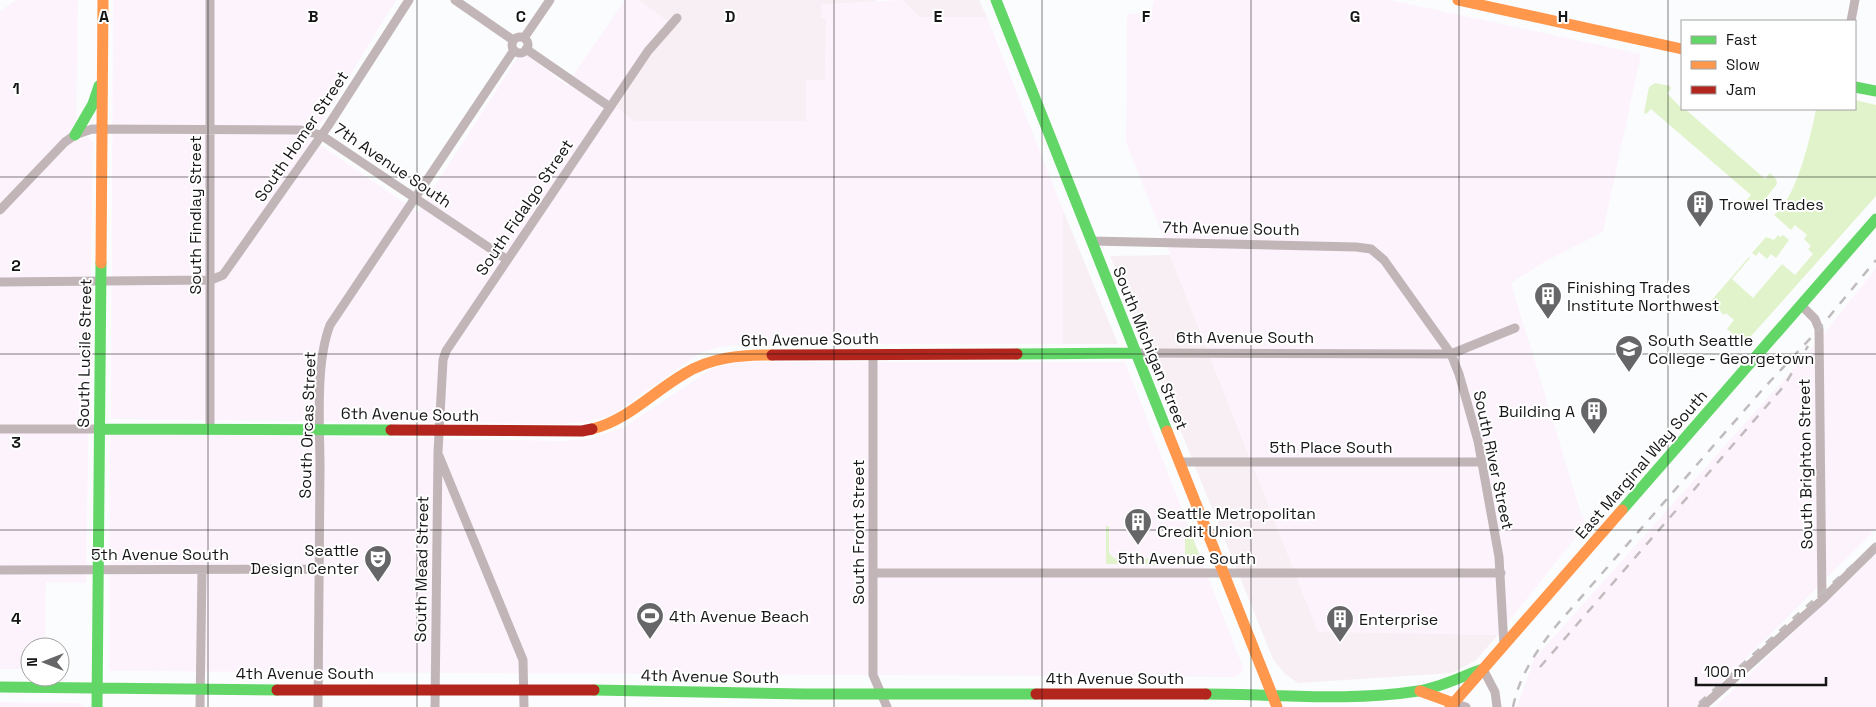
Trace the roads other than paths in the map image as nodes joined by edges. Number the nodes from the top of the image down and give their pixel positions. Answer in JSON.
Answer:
{"nodes":[{"id":1,"x":104,"y":0,"type":"edge"},
{"id":2,"x":210,"y":0,"type":"edge"},
{"id":3,"x":409,"y":0,"type":"edge"},
{"id":4,"x":455,"y":0,"type":"edge"},
{"id":5,"x":550,"y":0,"type":"edge"},
{"id":6,"x":996,"y":0,"type":"edge"},
{"id":7,"x":1458,"y":0,"type":"edge"},
{"id":8,"x":1855,"y":0,"type":"edge"},
{"id":9,"x":677,"y":18,"type":"dead end"},
{"id":10,"x":1851,"y":20,"type":"edge"},
{"id":11,"x":524,"y":38,"type":"junction"},
{"id":12,"x":513,"y":40,"type":"junction"},
{"id":13,"x":526,"y":49,"type":"junction"},
{"id":14,"x":1681,"y":49,"type":"edge"},
{"id":15,"x":514,"y":50,"type":"junction"},
{"id":16,"x":103,"y":61,"type":"junction"},
{"id":17,"x":1856,"y":87,"type":"edge"},
{"id":18,"x":1876,"y":91,"type":"edge"},
{"id":19,"x":610,"y":107,"type":"junction"},
{"id":20,"x":103,"y":128,"type":"junction"},
{"id":21,"x":210,"y":128,"type":"junction"},
{"id":22,"x":75,"y":135,"type":"junction"},
{"id":23,"x":321,"y":135,"type":"junction"},
{"id":24,"x":416,"y":198,"type":"junction"},
{"id":25,"x":0,"y":210,"type":"edge"},
{"id":26,"x":1876,"y":219,"type":"edge"},
{"id":27,"x":1091,"y":241,"type":"junction"},
{"id":28,"x":1370,"y":249,"type":"joint"},
{"id":29,"x":506,"y":259,"type":"junction"},
{"id":30,"x":211,"y":280,"type":"junction"},
{"id":31,"x":102,"y":281,"type":"junction"},
{"id":32,"x":0,"y":282,"type":"edge"},
{"id":33,"x":1800,"y":306,"type":"junction"},
{"id":34,"x":1515,"y":328,"type":"dead end"},
{"id":35,"x":1136,"y":353,"type":"junction"},
{"id":36,"x":873,"y":354,"type":"junction"},
{"id":37,"x":1451,"y":354,"type":"junction"},
{"id":38,"x":0,"y":428,"type":"edge"},
{"id":39,"x":99,"y":429,"type":"junction"},
{"id":40,"x":210,"y":429,"type":"junction"},
{"id":41,"x":320,"y":429,"type":"junction"},
{"id":42,"x":439,"y":431,"type":"junction"},
{"id":43,"x":438,"y":452,"type":"junction"},
{"id":44,"x":1179,"y":462,"type":"junction"},
{"id":45,"x":1482,"y":462,"type":"junction"},
{"id":46,"x":1876,"y":547,"type":"edge"},
{"id":47,"x":99,"y":569,"type":"junction"},
{"id":48,"x":319,"y":569,"type":"junction"},
{"id":49,"x":0,"y":570,"type":"edge"},
{"id":50,"x":202,"y":570,"type":"junction"},
{"id":51,"x":874,"y":573,"type":"junction"},
{"id":52,"x":1501,"y":573,"type":"junction"},
{"id":53,"x":1224,"y":574,"type":"junction"},
{"id":54,"x":1822,"y":600,"type":"junction"},
{"id":55,"x":1504,"y":646,"type":"junction"},
{"id":56,"x":1483,"y":670,"type":"junction"},
{"id":57,"x":0,"y":687,"type":"edge"},
{"id":58,"x":97,"y":688,"type":"junction"},
{"id":59,"x":200,"y":690,"type":"junction"},
{"id":60,"x":318,"y":690,"type":"junction"},
{"id":61,"x":435,"y":690,"type":"junction"},
{"id":62,"x":524,"y":690,"type":"junction"},
{"id":63,"x":1420,"y":691,"type":"junction"},
{"id":64,"x":881,"y":694,"type":"junction"},
{"id":65,"x":1272,"y":694,"type":"junction"},
{"id":66,"x":1451,"y":705,"type":"edge"},
{"id":67,"x":97,"y":707,"type":"edge"},
{"id":68,"x":200,"y":707,"type":"edge"},
{"id":69,"x":318,"y":707,"type":"edge"},
{"id":70,"x":435,"y":707,"type":"edge"},
{"id":71,"x":524,"y":707,"type":"edge"},
{"id":72,"x":887,"y":707,"type":"edge"},
{"id":73,"x":1277,"y":707,"type":"edge"},
{"id":74,"x":1466,"y":707,"type":"edge"},
{"id":75,"x":1497,"y":707,"type":"edge"},
{"id":76,"x":1702,"y":707,"type":"edge"}],
"edges":[{"from":1,"to":16,"type":"main road","name":"South Lucile Street"},
{"from":2,"to":21,"type":"street","name":"South Findlay Street"},
{"from":3,"to":23,"type":"street","name":"South Homer Street"},
{"from":4,"to":12,"type":"street"},
{"from":5,"to":11,"type":"street"},
{"from":6,"to":27,"type":"main road","name":"South Michigan Street"},
{"from":7,"to":14,"type":"main road"},
{"from":8,"to":10,"type":"street"},
{"from":9,"to":19,"type":"street","name":"South Fidalgo Street"},
{"from":11,"to":12,"type":"street"},
{"from":11,"to":13,"type":"street"},
{"from":12,"to":15,"type":"street"},
{"from":13,"to":15,"type":"street"},
{"from":13,"to":19,"type":"street"},
{"from":15,"to":24,"type":"street","name":"South Orcas Street"},
{"from":16,"to":20,"type":"main road","name":"South Lucile Street"},
{"from":16,"to":22,"type":"main road"},
{"from":17,"to":18,"type":"main road"},
{"from":19,"to":29,"type":"street","name":"South Fidalgo Street"},
{"from":20,"to":21,"type":"street","name":"7th Avenue South"},
{"from":20,"to":22,"type":"street","name":"7th Avenue South"},
{"from":20,"to":31,"type":"main road","name":"South Lucile Street"},
{"from":21,"to":23,"type":"street","name":"7th Avenue South"},
{"from":21,"to":30,"type":"street","name":"South Findlay Street"},
{"from":22,"to":25,"type":"street"},
{"from":23,"to":24,"type":"street","name":"7th Avenue South"},
{"from":23,"to":30,"type":"street","name":"South Homer Street"},
{"from":24,"to":29,"type":"street","name":"7th Avenue South"},
{"from":24,"to":41,"type":"street","name":"South Orcas Street"},
{"from":26,"to":33,"type":"main road","name":"East Marginal Way South"},
{"from":27,"to":28,"type":"street","name":"7th Avenue South"},
{"from":27,"to":35,"type":"main road","name":"South Michigan Street"},
{"from":28,"to":37,"type":"street","name":"South River Street"},
{"from":29,"to":42,"type":"street","name":"South Fidalgo Street"},
{"from":30,"to":31,"type":"street"},
{"from":30,"to":40,"type":"street","name":"South Findlay Street"},
{"from":31,"to":32,"type":"street"},
{"from":31,"to":39,"type":"main road","name":"South Lucile Street"},
{"from":33,"to":54,"type":"street","name":"South Brighton Street"},
{"from":33,"to":55,"type":"main road","name":"East Marginal Way South"},
{"from":34,"to":37,"type":"street","name":"6th Avenue South"},
{"from":35,"to":36,"type":"main road","name":"6th Avenue South"},
{"from":35,"to":37,"type":"street","name":"6th Avenue South"},
{"from":35,"to":44,"type":"main road","name":"South Michigan Street"},
{"from":36,"to":42,"type":"main road","name":"6th Avenue South"},
{"from":36,"to":51,"type":"street","name":"South Front Street"},
{"from":37,"to":45,"type":"street","name":"South River Street"},
{"from":38,"to":39,"type":"street","name":"6th Avenue South"},
{"from":39,"to":40,"type":"main road","name":"6th Avenue South"},
{"from":39,"to":47,"type":"main road","name":"South Lucile Street"},
{"from":40,"to":41,"type":"main road","name":"6th Avenue South"},
{"from":41,"to":42,"type":"main road","name":"6th Avenue South"},
{"from":41,"to":48,"type":"street","name":"South Orcas Street"},
{"from":42,"to":43,"type":"street","name":"South Mead Street"},
{"from":43,"to":61,"type":"street","name":"South Mead Street"},
{"from":43,"to":62,"type":"street"},
{"from":44,"to":45,"type":"street","name":"5th Place South"},
{"from":44,"to":53,"type":"main road","name":"South Michigan Street"},
{"from":45,"to":52,"type":"street","name":"South River Street"},
{"from":46,"to":54,"type":"street"},
{"from":47,"to":49,"type":"street","name":"5th Avenue South"},
{"from":47,"to":50,"type":"street","name":"5th Avenue South"},
{"from":47,"to":58,"type":"main road","name":"South Lucile Street"},
{"from":48,"to":50,"type":"street","name":"5th Avenue South"},
{"from":48,"to":60,"type":"street","name":"South Orcas Street"},
{"from":50,"to":59,"type":"street"},
{"from":51,"to":53,"type":"street","name":"5th Avenue South"},
{"from":51,"to":64,"type":"street","name":"South Front Street"},
{"from":52,"to":53,"type":"street","name":"5th Avenue South"},
{"from":52,"to":55,"type":"street","name":"South River Street"},
{"from":53,"to":65,"type":"main road","name":"South Michigan Street"},
{"from":54,"to":76,"type":"street"},
{"from":55,"to":56,"type":"main road","name":"East Marginal Way South"},
{"from":56,"to":63,"type":"main road","name":"4th Avenue South"},
{"from":56,"to":66,"type":"main road","name":"East Marginal Way South"},
{"from":56,"to":75,"type":"street"},
{"from":57,"to":58,"type":"main road","name":"4th Avenue South"},
{"from":58,"to":59,"type":"main road","name":"4th Avenue South"},
{"from":58,"to":67,"type":"main road","name":"South Lucile Street"},
{"from":59,"to":60,"type":"main road","name":"4th Avenue South"},
{"from":59,"to":68,"type":"street"},
{"from":60,"to":61,"type":"main road","name":"4th Avenue South"},
{"from":60,"to":69,"type":"street","name":"South Orcas Street"},
{"from":61,"to":62,"type":"main road","name":"4th Avenue South"},
{"from":61,"to":70,"type":"street","name":"South Mead Street"},
{"from":62,"to":64,"type":"main road","name":"4th Avenue South"},
{"from":62,"to":71,"type":"street"},
{"from":63,"to":65,"type":"main road","name":"4th Avenue South"},
{"from":63,"to":66,"type":"main road","name":"4th Avenue South"},
{"from":64,"to":65,"type":"main road","name":"4th Avenue South"},
{"from":64,"to":72,"type":"street","name":"South Front Street"},
{"from":65,"to":73,"type":"main road","name":"South Michigan Street"},
{"from":66,"to":74,"type":"street","name":"4th Avenue South"}]}
